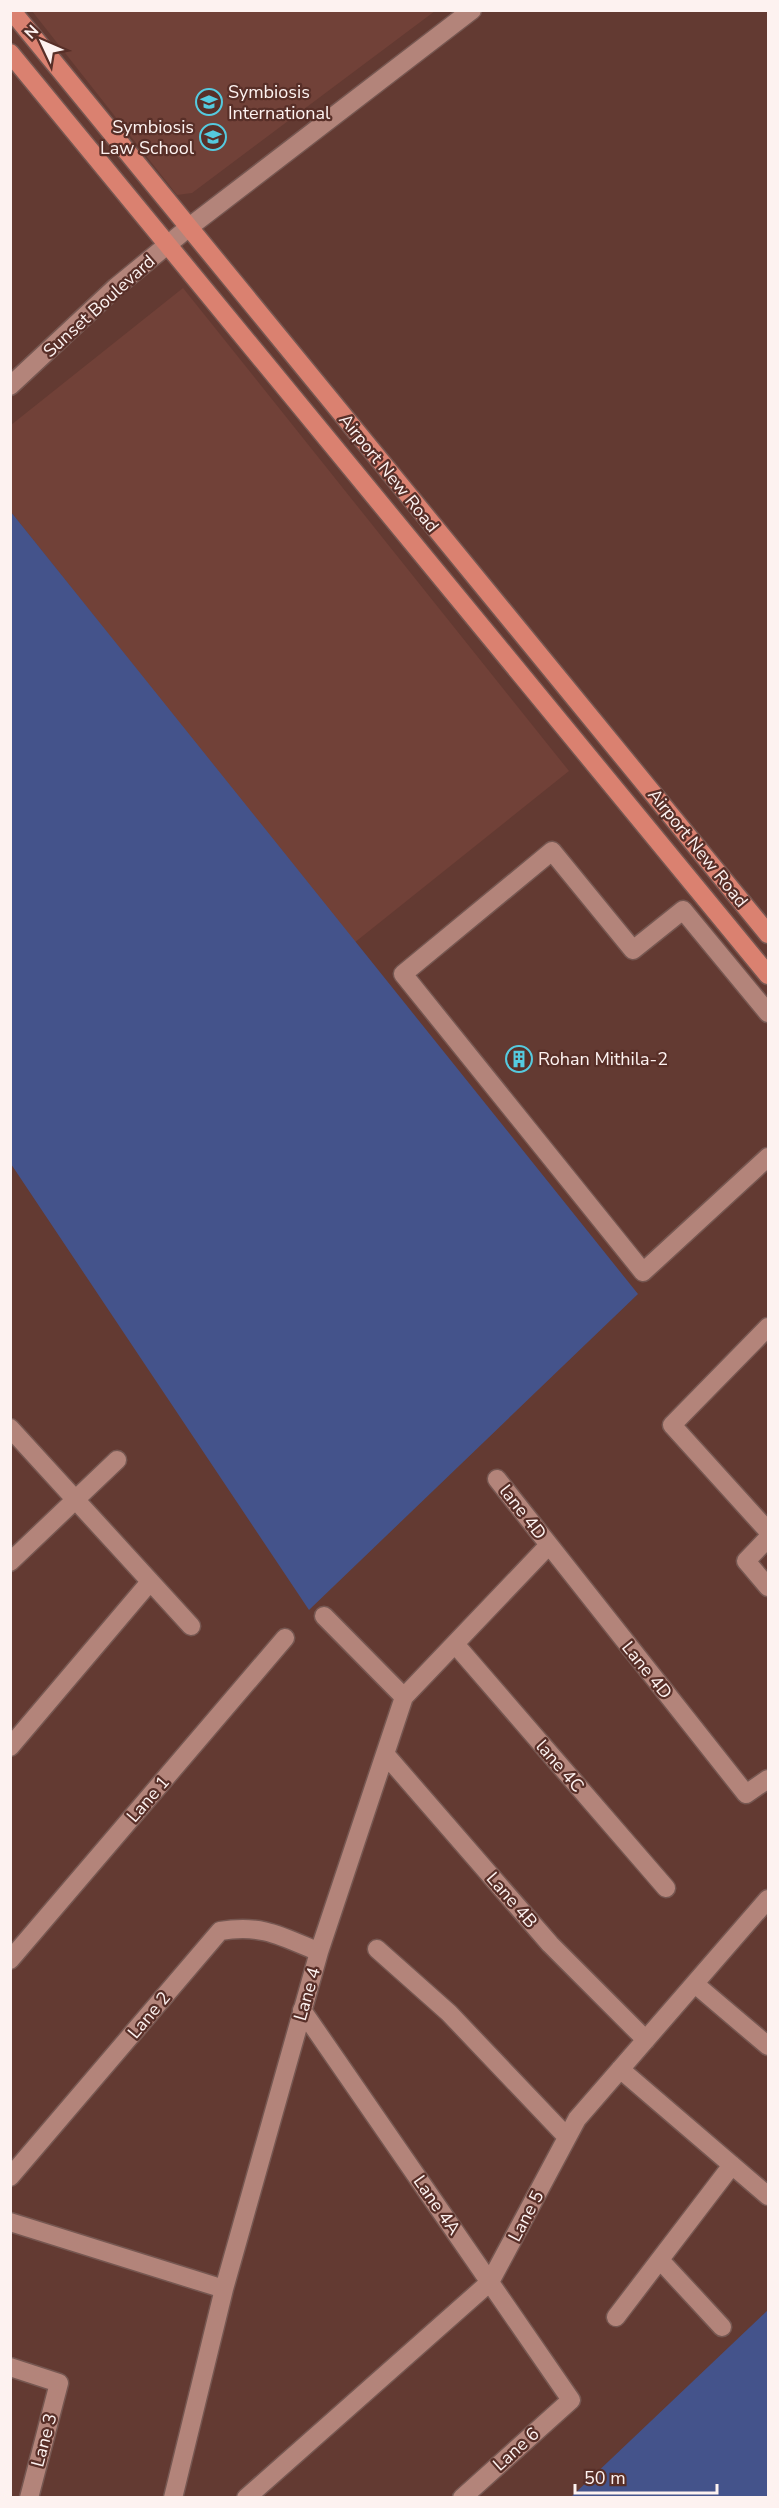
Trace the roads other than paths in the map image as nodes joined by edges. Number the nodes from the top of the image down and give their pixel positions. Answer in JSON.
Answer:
{"nodes":[{"id":1,"x":10,"y":10,"type":"edge"},
{"id":2,"x":472,"y":10,"type":"edge"},
{"id":3,"x":10,"y":53,"type":"edge"},
{"id":4,"x":188,"y":228,"type":"junction"},
{"id":5,"x":167,"y":245,"type":"junction"},
{"id":6,"x":10,"y":386,"type":"edge"},
{"id":7,"x":768,"y":934,"type":"edge"},
{"id":8,"x":768,"y":975,"type":"edge"},
{"id":9,"x":768,"y":1013,"type":"edge"},
{"id":10,"x":768,"y":1157,"type":"edge"},
{"id":11,"x":768,"y":1327,"type":"edge"},
{"id":12,"x":10,"y":1428,"type":"edge"},
{"id":13,"x":117,"y":1460,"type":"dead end"},
{"id":14,"x":497,"y":1479,"type":"dead end"},
{"id":15,"x":75,"y":1500,"type":"junction"},
{"id":16,"x":768,"y":1531,"type":"edge"},
{"id":17,"x":768,"y":1538,"type":"edge"},
{"id":18,"x":548,"y":1546,"type":"junction"},
{"id":19,"x":10,"y":1562,"type":"edge"},
{"id":20,"x":149,"y":1583,"type":"junction"},
{"id":21,"x":768,"y":1587,"type":"edge"},
{"id":22,"x":324,"y":1616,"type":"dead end"},
{"id":23,"x":191,"y":1626,"type":"dead end"},
{"id":24,"x":285,"y":1638,"type":"dead end"},
{"id":25,"x":455,"y":1644,"type":"junction"},
{"id":26,"x":404,"y":1697,"type":"junction"},
{"id":27,"x":10,"y":1747,"type":"edge"},
{"id":28,"x":385,"y":1754,"type":"junction"},
{"id":29,"x":768,"y":1779,"type":"edge"},
{"id":30,"x":666,"y":1888,"type":"dead end"},
{"id":31,"x":768,"y":1899,"type":"edge"},
{"id":32,"x":377,"y":1949,"type":"dead end"},
{"id":33,"x":318,"y":1952,"type":"junction"},
{"id":34,"x":10,"y":1960,"type":"edge"},
{"id":35,"x":695,"y":1984,"type":"junction"},
{"id":36,"x":302,"y":2010,"type":"junction"},
{"id":37,"x":646,"y":2040,"type":"junction"},
{"id":38,"x":768,"y":2046,"type":"edge"},
{"id":39,"x":621,"y":2069,"type":"junction"},
{"id":40,"x":567,"y":2138,"type":"junction"},
{"id":41,"x":732,"y":2165,"type":"junction"},
{"id":42,"x":10,"y":2177,"type":"edge"},
{"id":43,"x":768,"y":2196,"type":"edge"},
{"id":44,"x":10,"y":2222,"type":"edge"},
{"id":45,"x":660,"y":2260,"type":"junction"},
{"id":46,"x":490,"y":2282,"type":"junction"},
{"id":47,"x":225,"y":2289,"type":"junction"},
{"id":48,"x":616,"y":2317,"type":"dead end"},
{"id":49,"x":722,"y":2327,"type":"dead end"},
{"id":50,"x":10,"y":2367,"type":"edge"},
{"id":51,"x":571,"y":2400,"type":"joint"},
{"id":52,"x":29,"y":2498,"type":"edge"},
{"id":53,"x":173,"y":2498,"type":"edge"},
{"id":54,"x":246,"y":2498,"type":"edge"},
{"id":55,"x":462,"y":2498,"type":"edge"}],
"edges":[{"from":1,"to":4,"type":"main road","name":"Airport New Road"},
{"from":2,"to":4,"type":"street","name":"Sunset Boulevard"},
{"from":3,"to":5,"type":"main road","name":"Airport New Road"},
{"from":4,"to":5,"type":"street","name":"Sunset Boulevard"},
{"from":4,"to":7,"type":"main road","name":"Airport New Road"},
{"from":5,"to":6,"type":"street","name":"Sunset Boulevard"},
{"from":5,"to":8,"type":"main road","name":"Airport New Road"},
{"from":9,"to":10,"type":"street"},
{"from":11,"to":16,"type":"street"},
{"from":12,"to":15,"type":"street"},
{"from":13,"to":15,"type":"street"},
{"from":14,"to":18,"type":"street","name":"lane 4D"},
{"from":15,"to":19,"type":"street"},
{"from":15,"to":20,"type":"street"},
{"from":17,"to":21,"type":"street"},
{"from":18,"to":25,"type":"street","name":"Lane 4"},
{"from":18,"to":29,"type":"street","name":"Lane 4D"},
{"from":20,"to":23,"type":"street"},
{"from":20,"to":27,"type":"street"},
{"from":22,"to":26,"type":"street"},
{"from":24,"to":34,"type":"street","name":"Lane 1"},
{"from":25,"to":26,"type":"street","name":"Lane 4"},
{"from":25,"to":30,"type":"street","name":"lane 4C"},
{"from":26,"to":28,"type":"street","name":"Lane 4"},
{"from":28,"to":33,"type":"street","name":"Lane 4"},
{"from":28,"to":37,"type":"street","name":"Lane 4B"},
{"from":31,"to":35,"type":"street","name":"Lane 5"},
{"from":32,"to":40,"type":"street"},
{"from":33,"to":36,"type":"street","name":"Lane 4"},
{"from":33,"to":42,"type":"street","name":"Lane 2"},
{"from":35,"to":37,"type":"street","name":"Lane 5"},
{"from":35,"to":38,"type":"street"},
{"from":36,"to":46,"type":"street","name":"Lane 4A"},
{"from":36,"to":47,"type":"street","name":"Lane 4"},
{"from":37,"to":39,"type":"street","name":"Lane 5"},
{"from":39,"to":40,"type":"street","name":"Lane 5"},
{"from":39,"to":41,"type":"street"},
{"from":40,"to":46,"type":"street","name":"Lane 5"},
{"from":41,"to":43,"type":"street"},
{"from":41,"to":45,"type":"street"},
{"from":44,"to":47,"type":"street"},
{"from":45,"to":48,"type":"street"},
{"from":45,"to":49,"type":"street"},
{"from":46,"to":51,"type":"street","name":"Lane 4A"},
{"from":46,"to":54,"type":"street","name":"Lane 5"},
{"from":47,"to":53,"type":"street","name":"Lane 4"},
{"from":50,"to":52,"type":"street","name":"Lane 3"},
{"from":51,"to":55,"type":"street","name":"Lane 6"}]}
